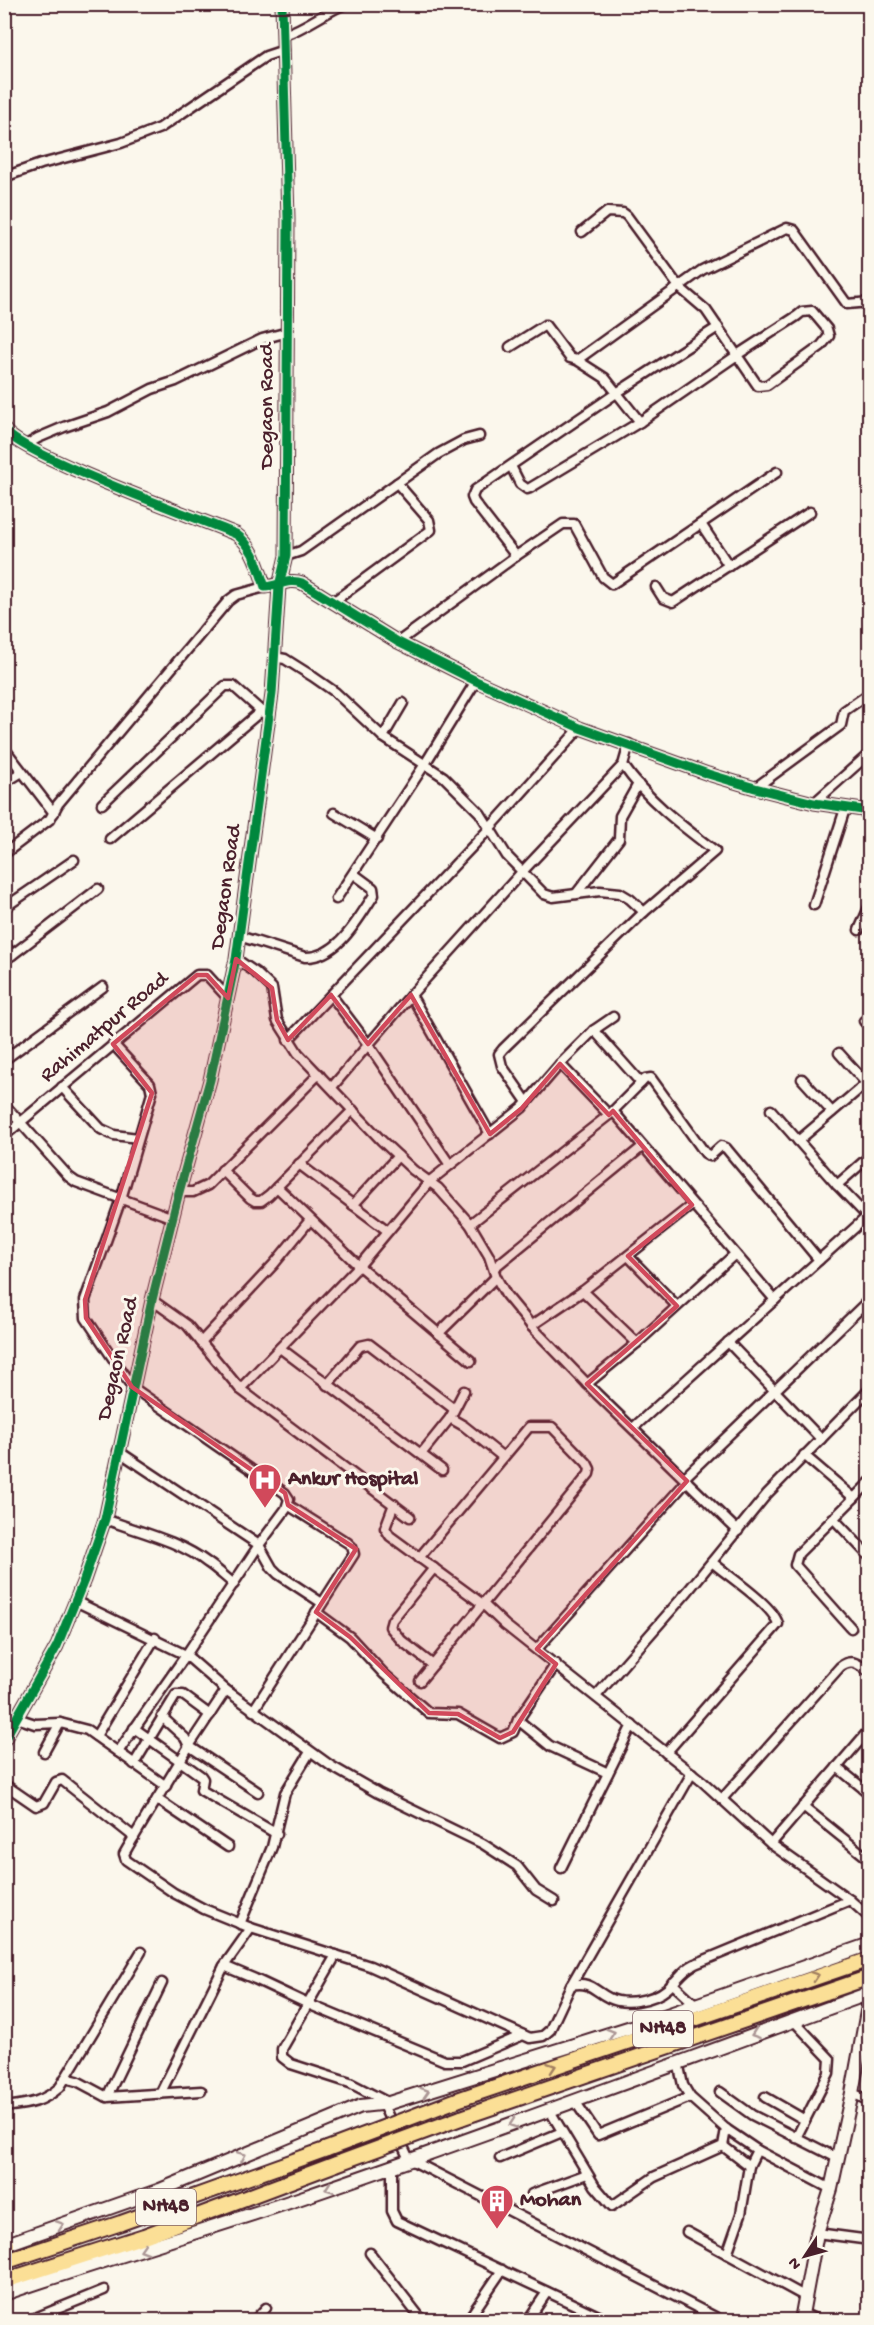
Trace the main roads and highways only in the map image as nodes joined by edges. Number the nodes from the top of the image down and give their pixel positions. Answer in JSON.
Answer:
{"nodes":[{"id":1,"x":870,"y":1944,"type":"edge"},
{"id":2,"x":870,"y":1959,"type":"edge"},
{"id":3,"x":870,"y":1977,"type":"edge"},
{"id":4,"x":870,"y":1994,"type":"edge"},
{"id":5,"x":5,"y":2244,"type":"edge"},
{"id":6,"x":4,"y":2262,"type":"edge"},
{"id":7,"x":4,"y":2281,"type":"edge"},
{"id":8,"x":4,"y":2294,"type":"edge"},
{"id":9,"x":801,"y":2317,"type":"edge"}],
"edges":[{"from":5,"to":1,"type":"main road","one_way":true},
{"from":6,"to":2,"type":"highway","number":"NH48","one_way":true,"bridge":true},
{"from":3,"to":7,"type":"highway","number":"NH48","bridge":true},
{"from":4,"to":8,"type":"main road","one_way":true},
{"from":4,"to":9,"type":"main road"}]}
